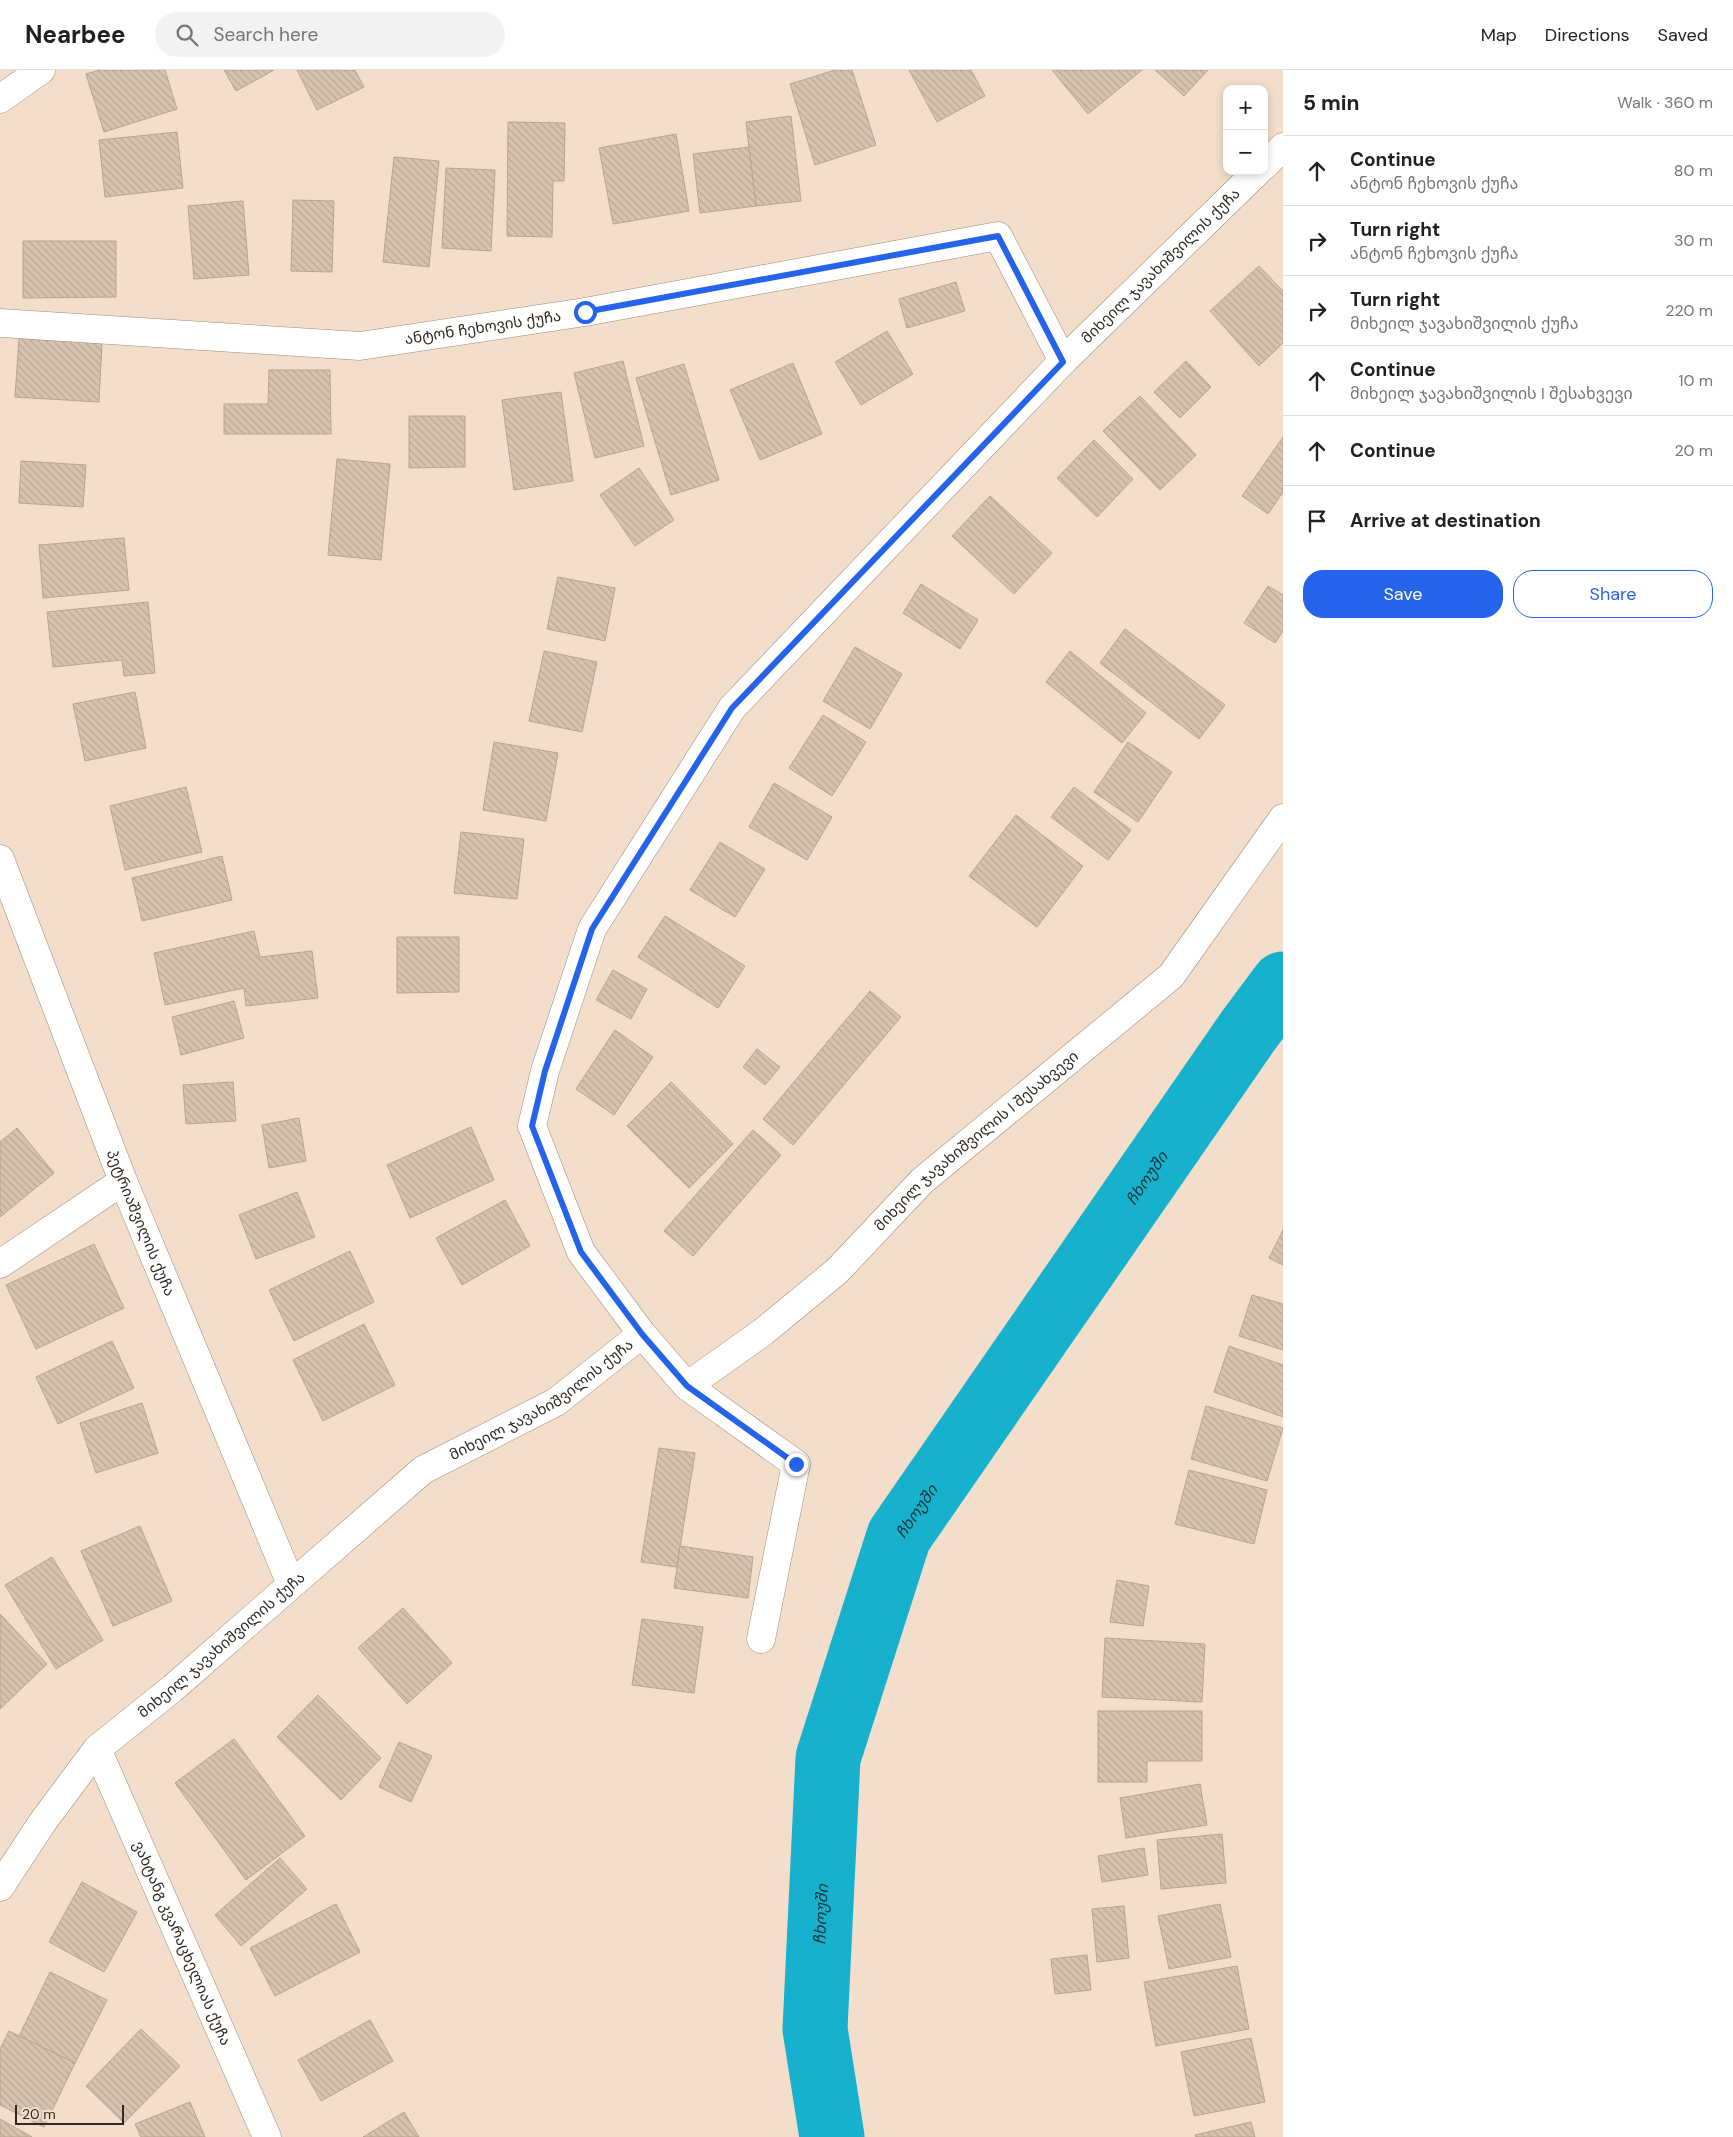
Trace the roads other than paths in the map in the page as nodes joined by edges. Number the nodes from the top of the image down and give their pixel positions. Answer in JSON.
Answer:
{"nodes":[{"id":1,"x":41,"y":70,"type":"edge"},
{"id":2,"x":0,"y":99,"type":"edge"},
{"id":3,"x":1283,"y":147,"type":"edge"},
{"id":4,"x":1268,"y":162,"type":"edge"},
{"id":5,"x":1254,"y":175,"type":"edge"},
{"id":6,"x":0,"y":323,"type":"edge"},
{"id":7,"x":1063,"y":362,"type":"junction"},
{"id":8,"x":1283,"y":818,"type":"edge"},
{"id":9,"x":0,"y":859,"type":"edge"},
{"id":10,"x":123,"y":1181,"type":"junction"},
{"id":11,"x":0,"y":1264,"type":"edge"},
{"id":12,"x":642,"y":1334,"type":"junction"},
{"id":13,"x":687,"y":1386,"type":"junction"},
{"id":14,"x":291,"y":1584,"type":"junction"},
{"id":15,"x":761,"y":1639,"type":"dead end"},
{"id":16,"x":97,"y":1749,"type":"junction"},
{"id":17,"x":0,"y":1887,"type":"edge"},
{"id":18,"x":267,"y":2137,"type":"edge"}],
"edges":[{"from":1,"to":2,"type":"street"},
{"from":3,"to":4,"type":"street"},
{"from":5,"to":7,"type":"street","name":"მიხეილ ჯავახიშვილის ქუჩა"},
{"from":6,"to":7,"type":"street","name":"ანტონ ჩეხოვის ქუჩა"},
{"from":7,"to":12,"type":"street","name":"მიხეილ ჯავახიშვილის ქუჩა"},
{"from":8,"to":13,"type":"street","name":"მიხეილ ჯავახიშვილის I შესახვევი"},
{"from":9,"to":10,"type":"street","name":"პეტრიაშვილის ქუჩა"},
{"from":10,"to":11,"type":"street"},
{"from":10,"to":14,"type":"street","name":"პეტრიაშვილის ქუჩა"},
{"from":12,"to":13,"type":"street"},
{"from":12,"to":14,"type":"street","name":"მიხეილ ჯავახიშვილის ქუჩა"},
{"from":13,"to":15,"type":"street"},
{"from":14,"to":16,"type":"street","name":"მიხეილ ჯავახიშვილის ქუჩა"},
{"from":16,"to":17,"type":"street","name":"მიხეილ ჯავახიშვილის ქუჩა"},
{"from":16,"to":18,"type":"street","name":"ვახტანგ კვარაცხელიას ქუჩა"}]}
